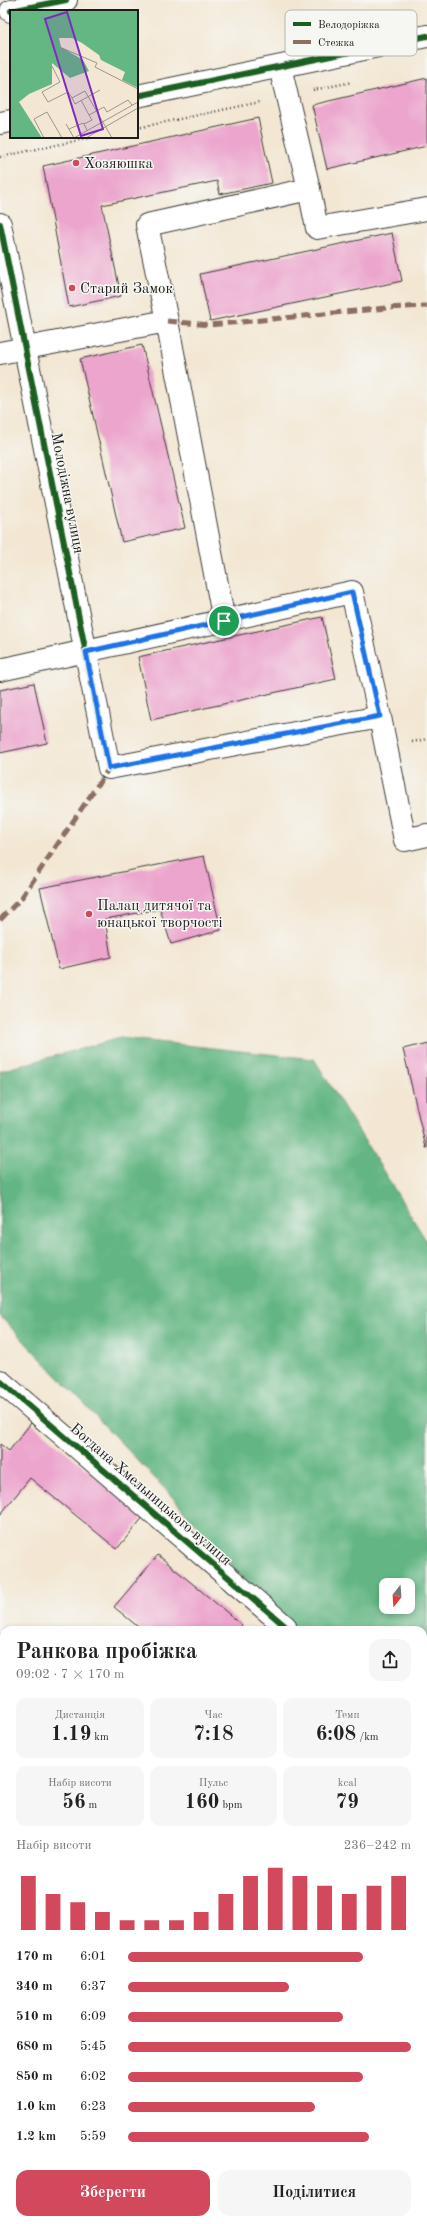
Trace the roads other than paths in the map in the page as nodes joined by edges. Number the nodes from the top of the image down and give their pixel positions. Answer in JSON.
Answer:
{"nodes":[{"id":1,"x":66,"y":0,"type":"edge"},
{"id":2,"x":16,"y":10,"type":"edge"},
{"id":3,"x":10,"y":11,"type":"edge"},
{"id":4,"x":0,"y":13,"type":"edge"},
{"id":5,"x":427,"y":36,"type":"edge"},
{"id":6,"x":417,"y":38,"type":"edge"},
{"id":7,"x":332,"y":56,"type":"edge"},
{"id":8,"x":280,"y":67,"type":"junction"},
{"id":9,"x":138,"y":96,"type":"edge"},
{"id":10,"x":10,"y":121,"type":"edge"},
{"id":11,"x":0,"y":123,"type":"edge"},
{"id":12,"x":309,"y":189,"type":"junction"},
{"id":13,"x":427,"y":209,"type":"edge"},
{"id":14,"x":0,"y":224,"type":"edge"},
{"id":15,"x":167,"y":322,"type":"junction"},
{"id":16,"x":26,"y":349,"type":"junction"},
{"id":17,"x":0,"y":353,"type":"edge"},
{"id":18,"x":224,"y":621,"type":"junction"},
{"id":19,"x":86,"y":652,"type":"junction"},
{"id":20,"x":0,"y":670,"type":"edge"},
{"id":21,"x":380,"y":716,"type":"junction"},
{"id":22,"x":427,"y":835,"type":"edge"},
{"id":23,"x":0,"y":1381,"type":"edge"},
{"id":24,"x":285,"y":1626,"type":"dead end"}],
"edges":[{"from":1,"to":2,"type":"street"},
{"from":3,"to":4,"type":"street"},
{"from":5,"to":6,"type":"street"},
{"from":7,"to":8,"type":"street"},
{"from":8,"to":9,"type":"street"},
{"from":8,"to":12,"type":"street"},
{"from":10,"to":11,"type":"street"},
{"from":12,"to":13,"type":"street"},
{"from":12,"to":15,"type":"street"},
{"from":14,"to":16,"type":"street","name":"Молодіжна вулиця"},
{"from":15,"to":16,"type":"street"},
{"from":15,"to":18,"type":"street"},
{"from":16,"to":17,"type":"street"},
{"from":16,"to":19,"type":"street","name":"Молодіжна вулиця"},
{"from":18,"to":19,"type":"street"},
{"from":18,"to":21,"type":"street"},
{"from":19,"to":20,"type":"street"},
{"from":19,"to":21,"type":"street","name":"Молодіжна вулиця"},
{"from":21,"to":22,"type":"street"},
{"from":23,"to":24,"type":"street","name":"Богдана Хмельницького вулиця"}]}
